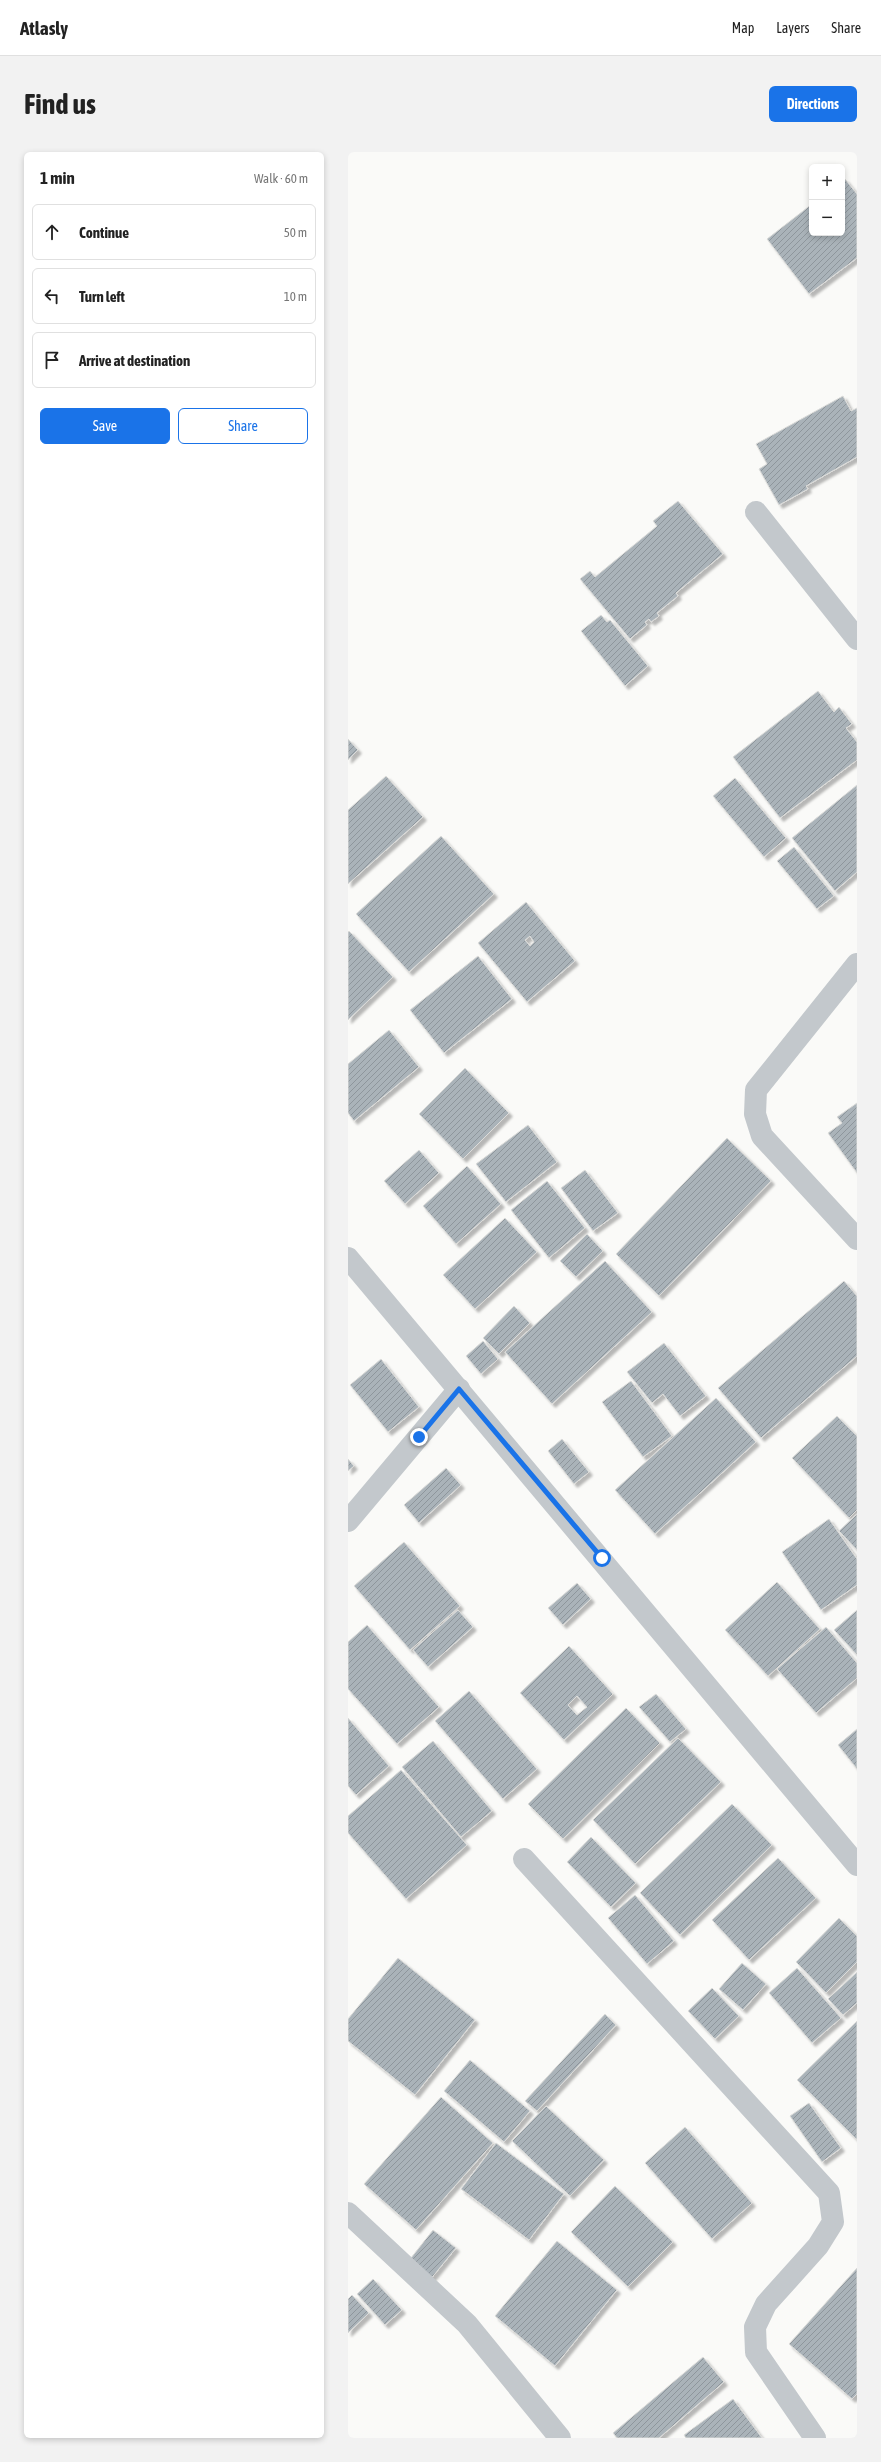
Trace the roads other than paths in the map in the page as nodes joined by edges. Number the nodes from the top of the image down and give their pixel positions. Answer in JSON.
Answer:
{"nodes":[{"id":1,"x":756,"y":512,"type":"dead end"},
{"id":2,"x":857,"y":639,"type":"edge"},
{"id":3,"x":857,"y":964,"type":"edge"},
{"id":4,"x":857,"y":1239,"type":"edge"},
{"id":5,"x":348,"y":1258,"type":"edge"},
{"id":6,"x":459,"y":1389,"type":"junction"},
{"id":7,"x":348,"y":1521,"type":"edge"},
{"id":8,"x":524,"y":1859,"type":"dead end"},
{"id":9,"x":857,"y":1865,"type":"edge"},
{"id":10,"x":348,"y":2214,"type":"edge"},
{"id":11,"x":560,"y":2438,"type":"edge"},
{"id":12,"x":815,"y":2438,"type":"edge"}],
"edges":[{"from":1,"to":2,"type":"street"},
{"from":3,"to":4,"type":"street"},
{"from":5,"to":6,"type":"street"},
{"from":6,"to":7,"type":"street"},
{"from":6,"to":9,"type":"street"},
{"from":8,"to":12,"type":"street"},
{"from":10,"to":11,"type":"street"}]}
